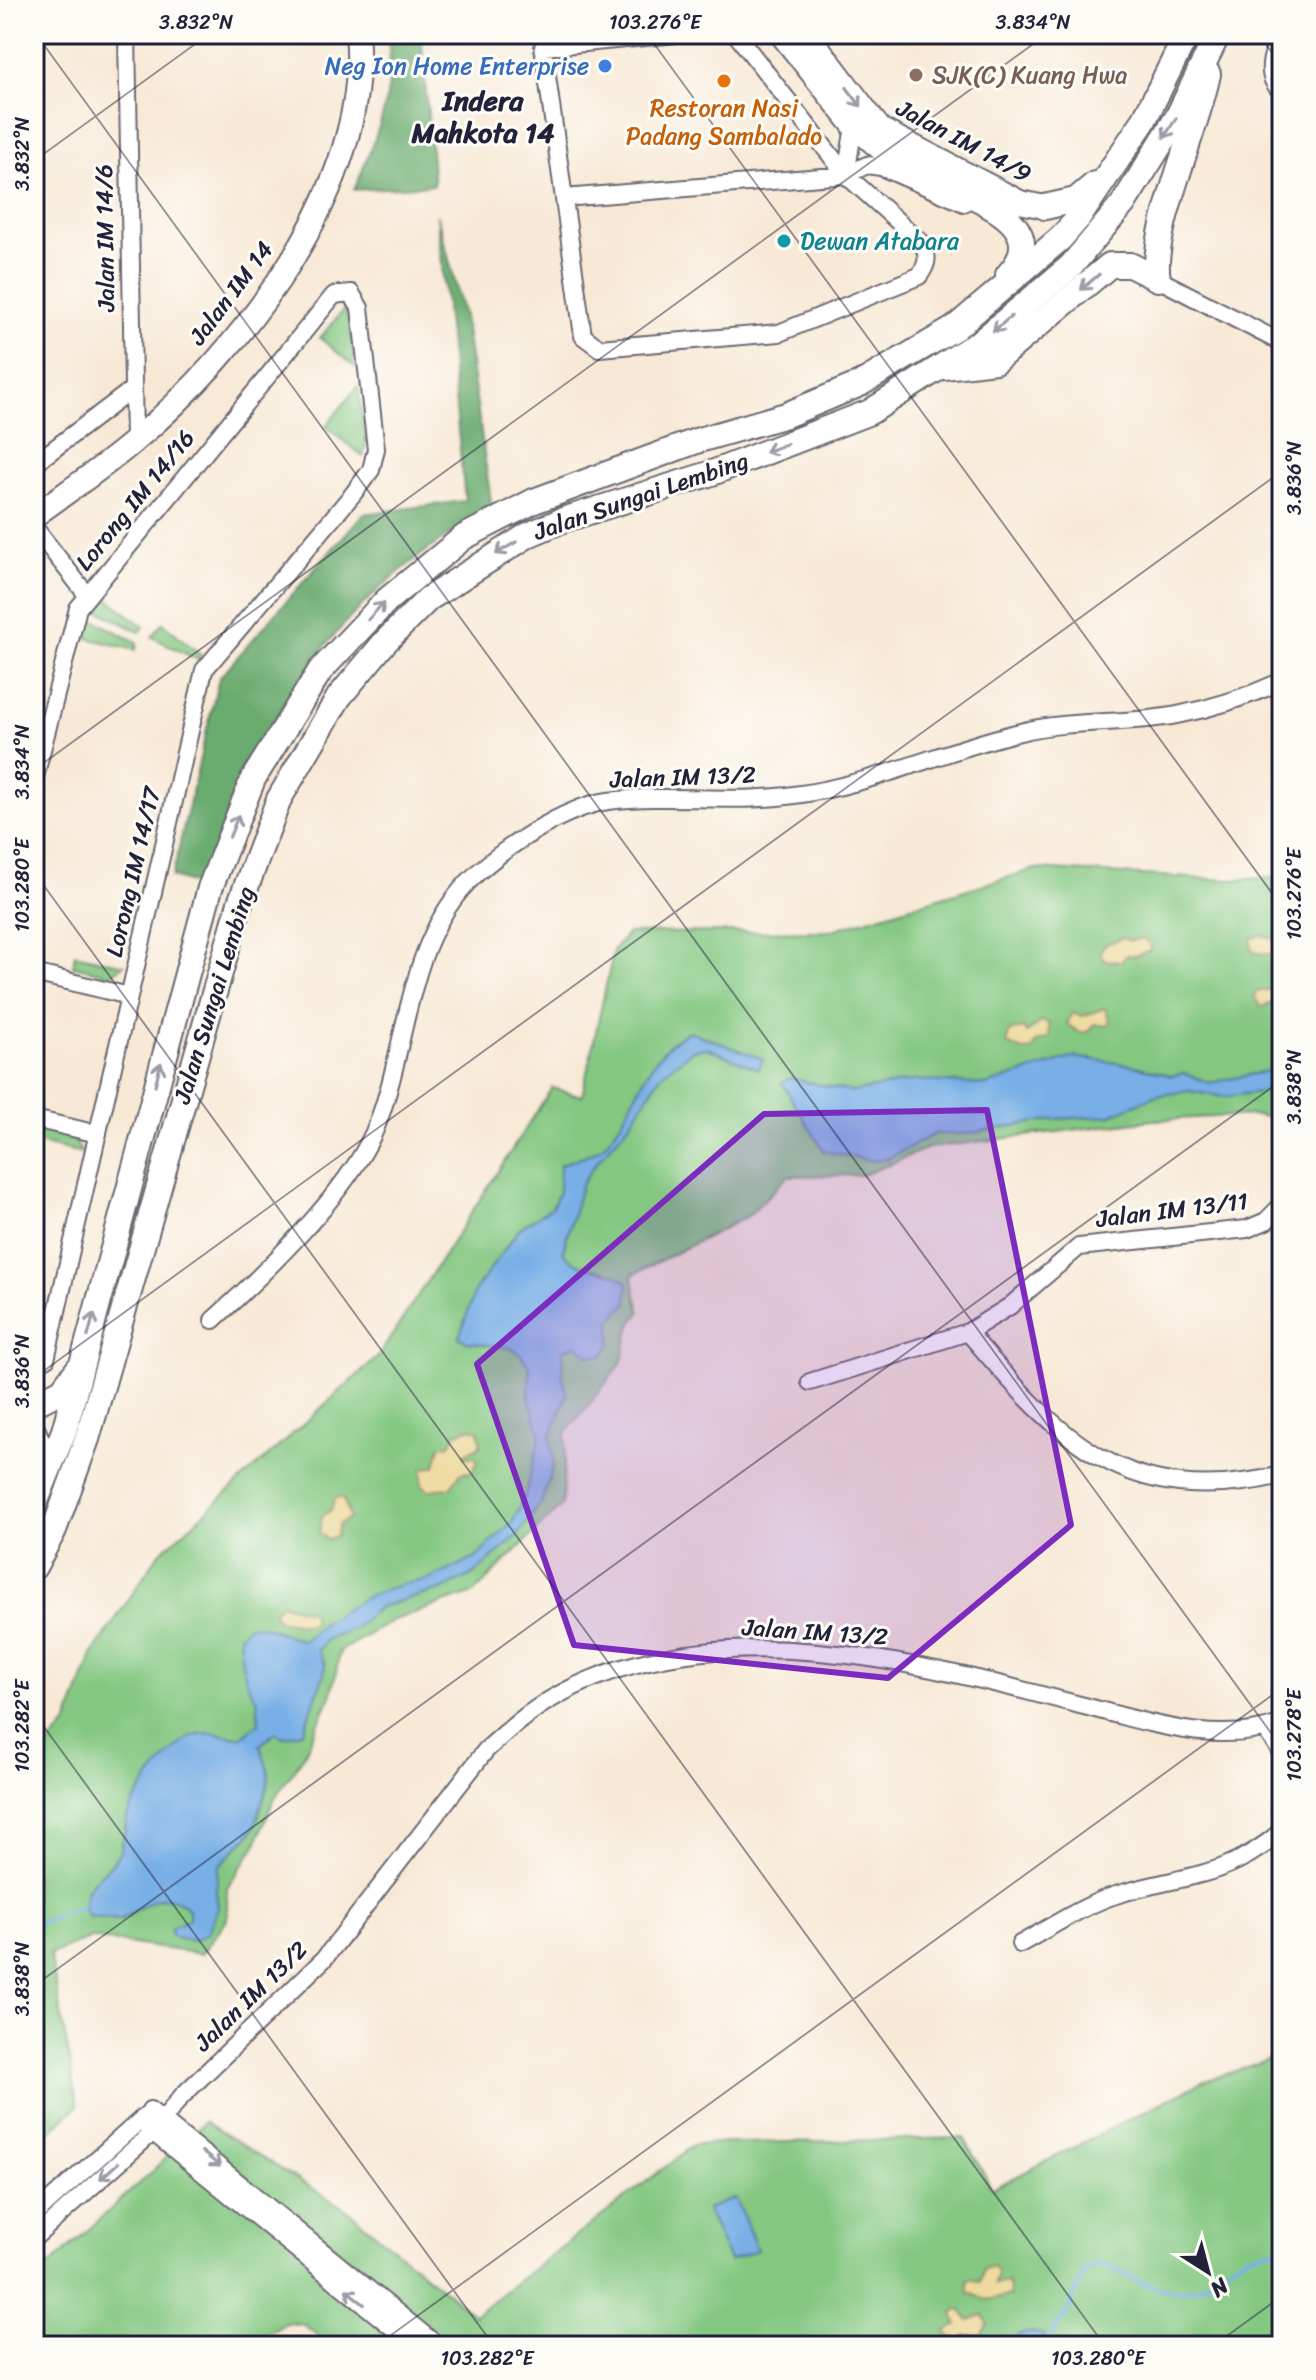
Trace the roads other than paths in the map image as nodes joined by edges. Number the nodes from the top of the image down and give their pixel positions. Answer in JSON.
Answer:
{"nodes":[{"id":1,"x":127,"y":34,"type":"edge"},
{"id":2,"x":357,"y":34,"type":"edge"},
{"id":3,"x":677,"y":34,"type":"edge"},
{"id":4,"x":736,"y":34,"type":"edge"},
{"id":5,"x":781,"y":34,"type":"edge"},
{"id":6,"x":808,"y":34,"type":"edge"},
{"id":7,"x":1187,"y":34,"type":"edge"},
{"id":8,"x":1281,"y":34,"type":"edge"},
{"id":9,"x":1216,"y":41,"type":"edge"},
{"id":10,"x":1282,"y":92,"type":"edge"},
{"id":11,"x":854,"y":126,"type":"junction"},
{"id":12,"x":1110,"y":171,"type":"junction"},
{"id":13,"x":846,"y":175,"type":"junction"},
{"id":14,"x":564,"y":198,"type":"junction"},
{"id":15,"x":988,"y":205,"type":"junction"},
{"id":16,"x":1045,"y":207,"type":"joint"},
{"id":17,"x":1158,"y":279,"type":"junction"},
{"id":18,"x":347,"y":292,"type":"joint"},
{"id":19,"x":955,"y":328,"type":"junction"},
{"id":20,"x":1282,"y":343,"type":"edge"},
{"id":21,"x":944,"y":367,"type":"junction"},
{"id":22,"x":130,"y":391,"type":"junction"},
{"id":23,"x":134,"y":442,"type":"junction"},
{"id":24,"x":34,"y":464,"type":"edge"},
{"id":25,"x":34,"y":516,"type":"edge"},
{"id":26,"x":34,"y":527,"type":"edge"},
{"id":27,"x":87,"y":595,"type":"junction"},
{"id":28,"x":1282,"y":681,"type":"edge"},
{"id":29,"x":34,"y":781,"type":"edge"},
{"id":30,"x":34,"y":973,"type":"edge"},
{"id":31,"x":129,"y":996,"type":"junction"},
{"id":32,"x":34,"y":1119,"type":"edge"},
{"id":33,"x":98,"y":1134,"type":"junction"},
{"id":34,"x":1282,"y":1205,"type":"edge"},
{"id":35,"x":213,"y":1320,"type":"dead end"},
{"id":36,"x":968,"y":1332,"type":"junction"},
{"id":37,"x":46,"y":1359,"type":"dead end"},
{"id":38,"x":81,"y":1363,"type":"junction"},
{"id":39,"x":810,"y":1382,"type":"dead end"},
{"id":40,"x":34,"y":1404,"type":"edge"},
{"id":41,"x":34,"y":1433,"type":"edge"},
{"id":42,"x":1282,"y":1475,"type":"edge"},
{"id":43,"x":37,"y":1498,"type":"edge"},
{"id":44,"x":34,"y":1567,"type":"edge"},
{"id":45,"x":1282,"y":1723,"type":"edge"},
{"id":46,"x":1265,"y":1729,"type":"junction"},
{"id":47,"x":1282,"y":1753,"type":"edge"},
{"id":48,"x":1282,"y":1831,"type":"edge"},
{"id":49,"x":1020,"y":1944,"type":"dead end"},
{"id":50,"x":151,"y":2121,"type":"junction"},
{"id":51,"x":34,"y":2215,"type":"edge"},
{"id":52,"x":34,"y":2238,"type":"edge"},
{"id":53,"x":390,"y":2316,"type":"junction"},
{"id":54,"x":415,"y":2346,"type":"edge"},
{"id":55,"x":438,"y":2346,"type":"edge"}],
"edges":[{"from":1,"to":22,"type":"street","name":"Jalan IM 14/6"},
{"from":2,"to":23,"type":"street","name":"Jalan IM 14"},
{"from":3,"to":14,"type":"street"},
{"from":4,"to":13,"type":"street"},
{"from":5,"to":11,"type":"street","name":"Jalan IM 14/9"},
{"from":6,"to":16,"type":"street","name":"Jalan IM 14/9","one_way":true},
{"from":7,"to":12,"type":"main road","name":"Jalan Sungai Lembing"},
{"from":8,"to":10,"type":"street"},
{"from":9,"to":17,"type":"main road"},
{"from":9,"to":21,"type":"main road","name":"Jalan Sungai Lembing","one_way":true},
{"from":11,"to":13,"type":"street"},
{"from":11,"to":15,"type":"street","name":"Jalan IM 14/9"},
{"from":12,"to":16,"type":"main road"},
{"from":12,"to":19,"type":"main road","name":"Jalan Sungai Lembing"},
{"from":13,"to":14,"type":"street"},
{"from":13,"to":14,"type":"street"},
{"from":13,"to":15,"type":"street"},
{"from":15,"to":19,"type":"main road"},
{"from":17,"to":20,"type":"street"},
{"from":17,"to":21,"type":"main road","one_way":true},
{"from":18,"to":27,"type":"street","name":"Lorong IM 14/16"},
{"from":18,"to":31,"type":"street","name":"Lorong IM 14/17"},
{"from":38,"to":19,"type":"main road","name":"Jalan Sungai Lembing","one_way":true},
{"from":21,"to":44,"type":"main road","name":"Jalan Sungai Lembing","one_way":true},
{"from":22,"to":23,"type":"street","name":"Jalan IM 14/6"},
{"from":22,"to":24,"type":"street"},
{"from":23,"to":25,"type":"street","name":"Jalan IM 14"},
{"from":26,"to":27,"type":"street"},
{"from":27,"to":29,"type":"street","name":"Lorong IM 14/16"},
{"from":28,"to":35,"type":"street","name":"Jalan IM 13/2"},
{"from":30,"to":31,"type":"street"},
{"from":31,"to":33,"type":"street","name":"Lorong IM 14/17"},
{"from":32,"to":33,"type":"street"},
{"from":33,"to":37,"type":"street","name":"Lorong IM 14/17"},
{"from":34,"to":36,"type":"street","name":"Jalan IM 13/11"},
{"from":36,"to":39,"type":"street","name":"Jalan IM 13/11"},
{"from":36,"to":42,"type":"street"},
{"from":38,"to":40,"type":"main road"},
{"from":38,"to":43,"type":"main road","name":"Jalan Sungai Lembing"},
{"from":41,"to":43,"type":"main road"},
{"from":45,"to":46,"type":"street","name":"Jalan IM 13/2"},
{"from":46,"to":47,"type":"street"},
{"from":46,"to":50,"type":"street","name":"Jalan IM 13/2"},
{"from":48,"to":49,"type":"street"},
{"from":50,"to":51,"type":"street","name":"Jalan IM 13/2"},
{"from":50,"to":52,"type":"street","name":"Jalan IM 13/2","one_way":true},
{"from":50,"to":53,"type":"street"},
{"from":53,"to":54,"type":"street"},
{"from":53,"to":55,"type":"street"}]}
